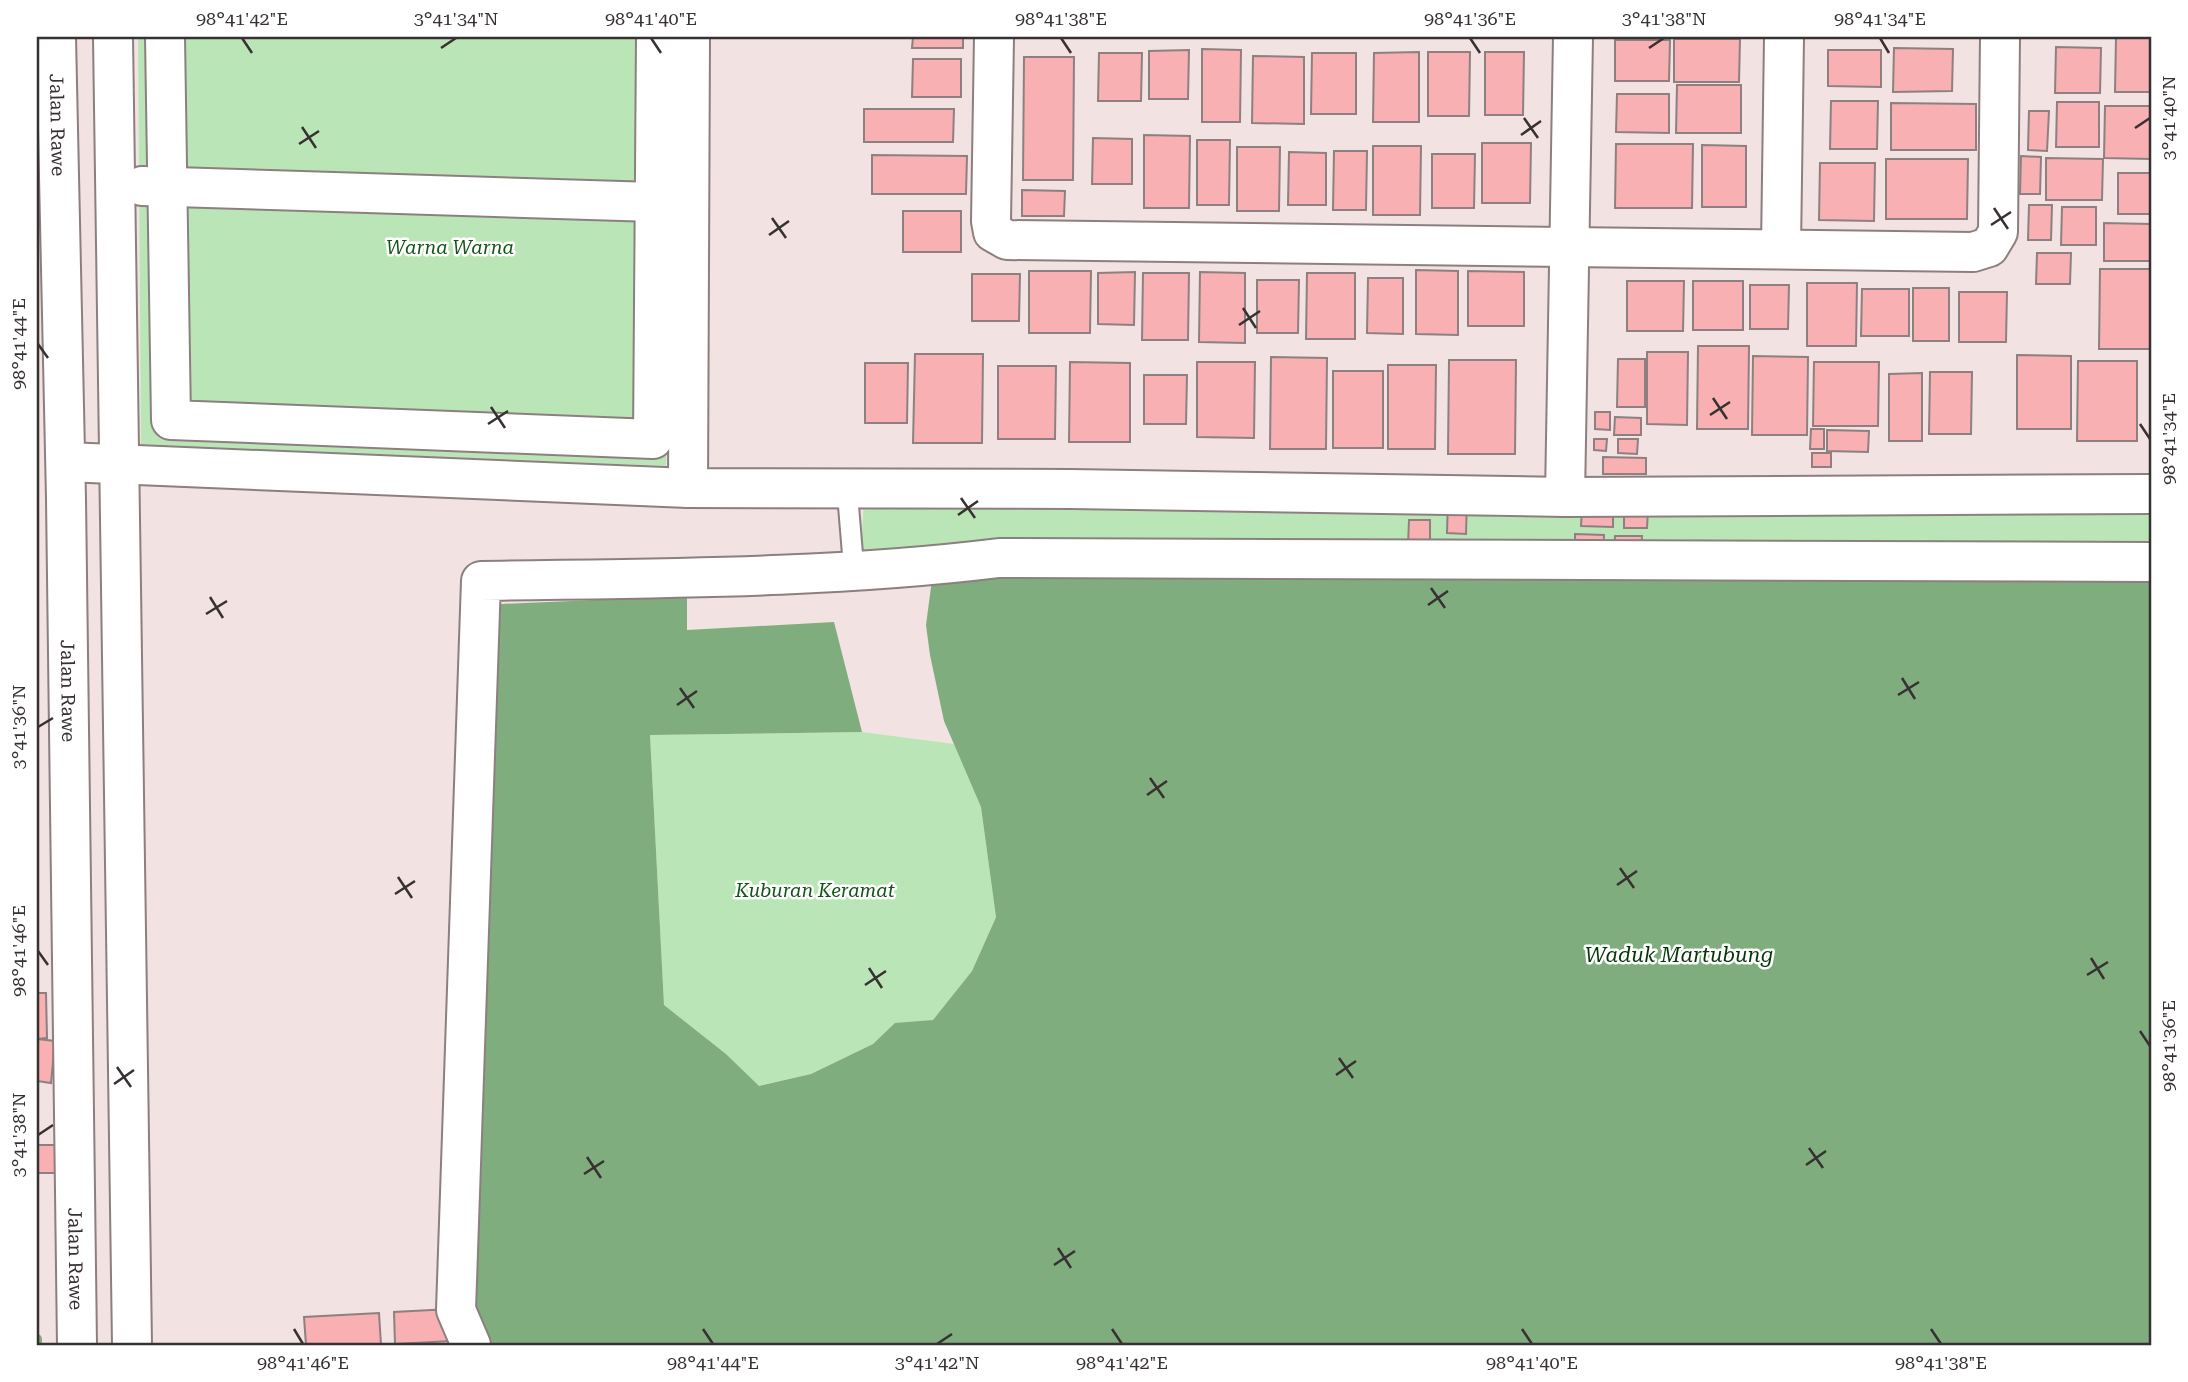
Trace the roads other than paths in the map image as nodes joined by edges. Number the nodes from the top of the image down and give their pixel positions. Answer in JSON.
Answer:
{"nodes":[{"id":1,"x":56,"y":37,"type":"edge"},
{"id":2,"x":113,"y":37,"type":"edge"},
{"id":3,"x":165,"y":37,"type":"edge"},
{"id":4,"x":656,"y":37,"type":"edge"},
{"id":5,"x":690,"y":37,"type":"edge"},
{"id":6,"x":993,"y":37,"type":"edge"},
{"id":7,"x":1573,"y":37,"type":"edge"},
{"id":8,"x":1784,"y":37,"type":"edge"},
{"id":9,"x":2000,"y":37,"type":"edge"},
{"id":10,"x":115,"y":185,"type":"junction"},
{"id":11,"x":168,"y":187,"type":"junction"},
{"id":12,"x":672,"y":201,"type":"junction"},
{"id":13,"x":1570,"y":247,"type":"junction"},
{"id":14,"x":1782,"y":248,"type":"junction"},
{"id":15,"x":120,"y":465,"type":"junction"},
{"id":16,"x":688,"y":488,"type":"junction"},
{"id":17,"x":847,"y":488,"type":"junction"},
{"id":18,"x":54,"y":492,"type":"edge"},
{"id":19,"x":2151,"y":494,"type":"edge"},
{"id":20,"x":1565,"y":497,"type":"junction"},
{"id":21,"x":2151,"y":562,"type":"edge"},
{"id":22,"x":854,"y":572,"type":"junction"},
{"id":23,"x":122,"y":638,"type":"junction"},
{"id":24,"x":68,"y":640,"type":"junction"},
{"id":25,"x":77,"y":1345,"type":"edge"},
{"id":26,"x":132,"y":1345,"type":"edge"},
{"id":27,"x":471,"y":1345,"type":"edge"}],
"edges":[{"from":1,"to":18,"type":"street","name":"Jalan Rawe"},
{"from":2,"to":10,"type":"street"},
{"from":3,"to":11,"type":"street"},
{"from":4,"to":12,"type":"street"},
{"from":5,"to":12,"type":"street"},
{"from":6,"to":13,"type":"street"},
{"from":7,"to":13,"type":"street"},
{"from":8,"to":14,"type":"street"},
{"from":9,"to":14,"type":"street"},
{"from":10,"to":11,"type":"street"},
{"from":10,"to":15,"type":"street"},
{"from":11,"to":12,"type":"street"},
{"from":11,"to":12,"type":"street"},
{"from":12,"to":16,"type":"street"},
{"from":13,"to":14,"type":"street"},
{"from":13,"to":20,"type":"street"},
{"from":15,"to":16,"type":"street"},
{"from":15,"to":18,"type":"street"},
{"from":15,"to":23,"type":"street"},
{"from":16,"to":17,"type":"street"},
{"from":17,"to":20,"type":"street"},
{"from":17,"to":22,"type":"lane"},
{"from":18,"to":24,"type":"street","name":"Jalan Rawe"},
{"from":19,"to":20,"type":"street"},
{"from":21,"to":22,"type":"street"},
{"from":22,"to":27,"type":"street"},
{"from":23,"to":24,"type":"street"},
{"from":23,"to":26,"type":"street"},
{"from":24,"to":25,"type":"street","name":"Jalan Rawe"}]}
